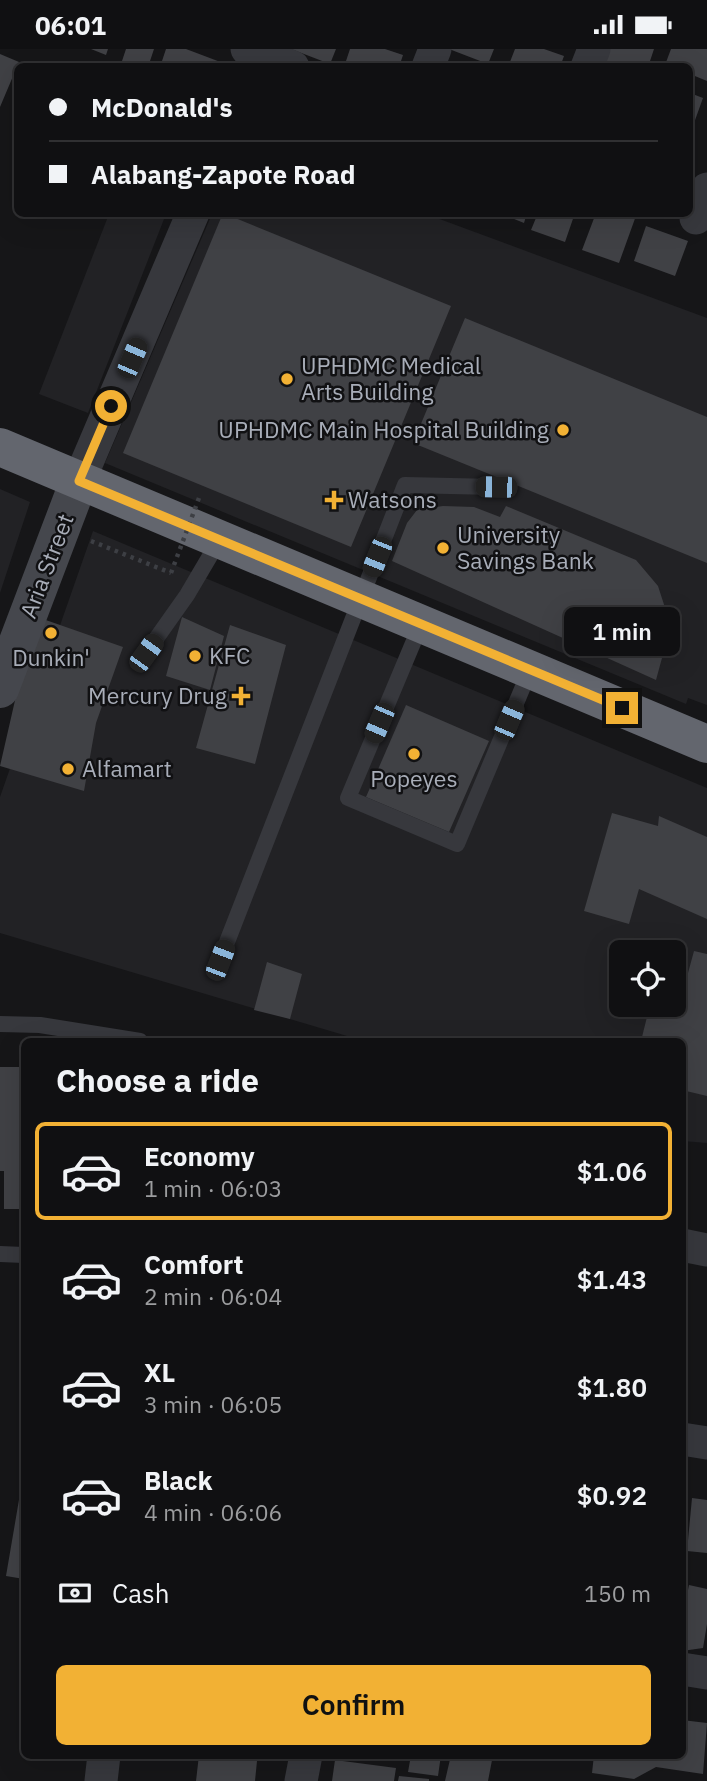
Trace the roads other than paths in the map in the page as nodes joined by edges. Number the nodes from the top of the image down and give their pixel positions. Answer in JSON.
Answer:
{"nodes":[{"id":1,"x":257,"y":55,"type":"edge"},
{"id":2,"x":281,"y":63,"type":"edge"},
{"id":3,"x":191,"y":217,"type":"edge"},
{"id":4,"x":0,"y":447,"type":"edge"},
{"id":5,"x":79,"y":481,"type":"junction"},
{"id":6,"x":496,"y":487,"type":"dead end"},
{"id":7,"x":220,"y":539,"type":"junction"},
{"id":8,"x":360,"y":597,"type":"junction"},
{"id":9,"x":421,"y":624,"type":"junction"},
{"id":10,"x":146,"y":653,"type":"dead end"},
{"id":11,"x":530,"y":670,"type":"junction"},
{"id":12,"x":0,"y":689,"type":"edge"},
{"id":13,"x":707,"y":744,"type":"edge"},
{"id":14,"x":220,"y":960,"type":"dead end"},
{"id":15,"x":0,"y":1024,"type":"edge"},
{"id":16,"x":122,"y":1038,"type":"edge"},
{"id":17,"x":686,"y":1246,"type":"edge"},
{"id":18,"x":707,"y":1250,"type":"edge"},
{"id":19,"x":0,"y":1254,"type":"edge"},
{"id":20,"x":21,"y":1255,"type":"edge"},
{"id":21,"x":686,"y":1440,"type":"edge"},
{"id":22,"x":707,"y":1443,"type":"edge"},
{"id":23,"x":686,"y":1670,"type":"edge"},
{"id":24,"x":707,"y":1673,"type":"edge"},
{"id":25,"x":104,"y":1759,"type":"edge"},
{"id":26,"x":305,"y":1759,"type":"edge"},
{"id":27,"x":101,"y":1781,"type":"edge"},
{"id":28,"x":301,"y":1781,"type":"edge"}],
"edges":[{"from":1,"to":2,"type":"street"},
{"from":3,"to":5,"type":"street"},
{"from":4,"to":5,"type":"highway"},
{"from":5,"to":7,"type":"highway"},
{"from":5,"to":12,"type":"street","name":"Aria Street"},
{"from":6,"to":8,"type":"lane"},
{"from":7,"to":8,"type":"highway"},
{"from":7,"to":10,"type":"lane"},
{"from":8,"to":9,"type":"highway"},
{"from":8,"to":14,"type":"lane"},
{"from":9,"to":11,"type":"highway"},
{"from":9,"to":11,"type":"lane"},
{"from":11,"to":13,"type":"highway"},
{"from":15,"to":16,"type":"lane"},
{"from":17,"to":18,"type":"street"},
{"from":19,"to":20,"type":"lane"},
{"from":21,"to":22,"type":"street"},
{"from":23,"to":24,"type":"street"},
{"from":25,"to":27,"type":"street"},
{"from":26,"to":28,"type":"street"}]}
